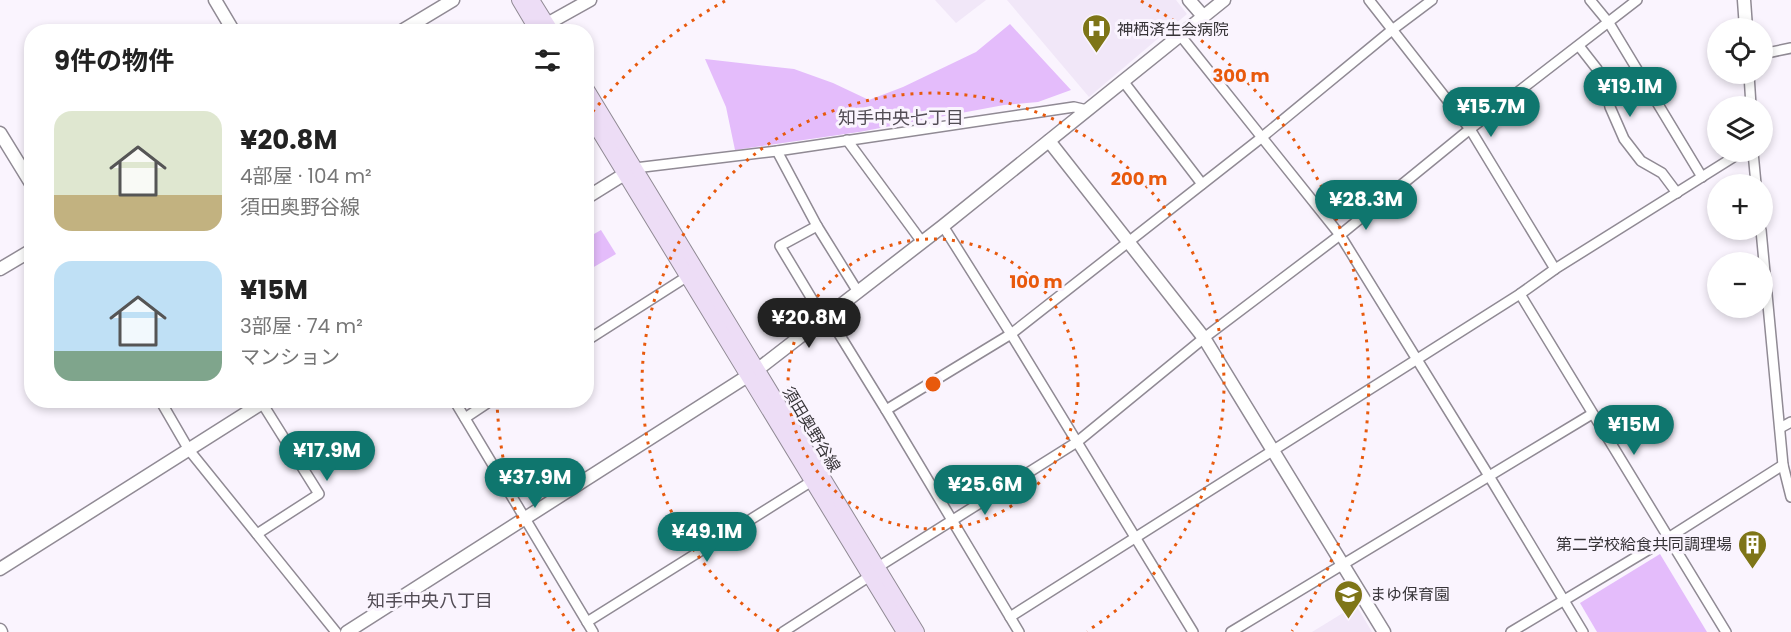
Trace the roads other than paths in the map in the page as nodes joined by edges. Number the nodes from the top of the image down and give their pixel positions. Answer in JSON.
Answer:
{"nodes":[{"id":1,"x":215,"y":0,"type":"edge"},
{"id":2,"x":453,"y":0,"type":"edge"},
{"id":3,"x":519,"y":0,"type":"edge"},
{"id":4,"x":532,"y":0,"type":"edge"},
{"id":5,"x":590,"y":0,"type":"edge"},
{"id":6,"x":1189,"y":0,"type":"edge"},
{"id":7,"x":1224,"y":0,"type":"edge"},
{"id":8,"x":1369,"y":0,"type":"edge"},
{"id":9,"x":1432,"y":0,"type":"edge"},
{"id":10,"x":1590,"y":0,"type":"edge"},
{"id":11,"x":1637,"y":0,"type":"edge"},
{"id":12,"x":1744,"y":0,"type":"edge"},
{"id":13,"x":1203,"y":16,"type":"junction"},
{"id":14,"x":1745,"y":18,"type":"edge"},
{"id":15,"x":1609,"y":23,"type":"junction"},
{"id":16,"x":229,"y":24,"type":"edge"},
{"id":17,"x":413,"y":24,"type":"edge"},
{"id":18,"x":540,"y":24,"type":"edge"},
{"id":19,"x":542,"y":24,"type":"edge"},
{"id":20,"x":552,"y":24,"type":"edge"},
{"id":21,"x":1392,"y":30,"type":"junction"},
{"id":22,"x":1180,"y":35,"type":"junction"},
{"id":23,"x":1579,"y":46,"type":"junction"},
{"id":24,"x":1791,"y":48,"type":"edge"},
{"id":25,"x":1773,"y":52,"type":"edge"},
{"id":26,"x":1123,"y":81,"type":"junction"},
{"id":27,"x":594,"y":103,"type":"edge"},
{"id":28,"x":1087,"y":110,"type":"junction"},
{"id":29,"x":594,"y":121,"type":"edge"},
{"id":30,"x":1470,"y":129,"type":"junction"},
{"id":31,"x":0,"y":133,"type":"edge"},
{"id":32,"x":1261,"y":138,"type":"junction"},
{"id":33,"x":847,"y":140,"type":"junction"},
{"id":34,"x":1049,"y":141,"type":"junction"},
{"id":35,"x":777,"y":151,"type":"junction"},
{"id":36,"x":1726,"y":162,"type":"edge"},
{"id":37,"x":630,"y":171,"type":"junction"},
{"id":38,"x":24,"y":172,"type":"edge"},
{"id":39,"x":1702,"y":177,"type":"junction"},
{"id":40,"x":1202,"y":184,"type":"junction"},
{"id":41,"x":594,"y":193,"type":"edge"},
{"id":42,"x":1677,"y":193,"type":"junction"},
{"id":43,"x":817,"y":226,"type":"junction"},
{"id":44,"x":943,"y":226,"type":"junction"},
{"id":45,"x":1340,"y":235,"type":"junction"},
{"id":46,"x":1762,"y":240,"type":"edge"},
{"id":47,"x":922,"y":242,"type":"junction"},
{"id":48,"x":1129,"y":242,"type":"junction"},
{"id":49,"x":24,"y":255,"type":"edge"},
{"id":50,"x":0,"y":269,"type":"edge"},
{"id":51,"x":1555,"y":269,"type":"junction"},
{"id":52,"x":692,"y":273,"type":"junction"},
{"id":53,"x":858,"y":292,"type":"junction"},
{"id":54,"x":1520,"y":294,"type":"junction"},
{"id":55,"x":826,"y":318,"type":"junction"},
{"id":56,"x":1011,"y":334,"type":"junction"},
{"id":57,"x":594,"y":335,"type":"edge"},
{"id":58,"x":1204,"y":338,"type":"junction"},
{"id":59,"x":1417,"y":359,"type":"junction"},
{"id":60,"x":753,"y":374,"type":"junction"},
{"id":61,"x":165,"y":408,"type":"edge"},
{"id":62,"x":255,"y":408,"type":"edge"},
{"id":63,"x":268,"y":408,"type":"edge"},
{"id":64,"x":459,"y":408,"type":"edge"},
{"id":65,"x":480,"y":408,"type":"edge"},
{"id":66,"x":886,"y":410,"type":"junction"},
{"id":67,"x":1592,"y":414,"type":"junction"},
{"id":68,"x":465,"y":418,"type":"junction"},
{"id":69,"x":1791,"y":422,"type":"edge"},
{"id":70,"x":1780,"y":428,"type":"junction"},
{"id":71,"x":1077,"y":442,"type":"junction"},
{"id":72,"x":189,"y":450,"type":"junction"},
{"id":73,"x":1272,"y":450,"type":"junction"},
{"id":74,"x":1784,"y":465,"type":"junction"},
{"id":75,"x":1489,"y":476,"type":"junction"},
{"id":76,"x":812,"y":481,"type":"junction"},
{"id":77,"x":1791,"y":497,"type":"edge"},
{"id":78,"x":524,"y":518,"type":"junction"},
{"id":79,"x":952,"y":520,"type":"junction"},
{"id":80,"x":257,"y":534,"type":"junction"},
{"id":81,"x":1136,"y":536,"type":"junction"},
{"id":82,"x":1668,"y":538,"type":"junction"},
{"id":83,"x":1343,"y":564,"type":"junction"},
{"id":84,"x":0,"y":569,"type":"edge"},
{"id":85,"x":874,"y":572,"type":"junction"},
{"id":86,"x":1563,"y":600,"type":"junction"},
{"id":87,"x":1010,"y":617,"type":"junction"},
{"id":88,"x":587,"y":622,"type":"junction"},
{"id":89,"x":336,"y":632,"type":"edge"},
{"id":90,"x":347,"y":632,"type":"edge"},
{"id":91,"x":593,"y":632,"type":"edge"},
{"id":92,"x":783,"y":632,"type":"edge"},
{"id":93,"x":904,"y":632,"type":"edge"},
{"id":94,"x":917,"y":632,"type":"edge"},
{"id":95,"x":1019,"y":632,"type":"edge"},
{"id":96,"x":1193,"y":632,"type":"edge"},
{"id":97,"x":1231,"y":632,"type":"edge"},
{"id":98,"x":1384,"y":632,"type":"edge"},
{"id":99,"x":1511,"y":632,"type":"edge"},
{"id":100,"x":1583,"y":632,"type":"edge"},
{"id":101,"x":1726,"y":632,"type":"edge"}],
"edges":[{"from":1,"to":16,"type":"street"},
{"from":2,"to":17,"type":"street"},
{"from":3,"to":18,"type":"main road"},
{"from":4,"to":19,"type":"main road"},
{"from":5,"to":20,"type":"street"},
{"from":6,"to":13,"type":"street"},
{"from":7,"to":13,"type":"street"},
{"from":8,"to":21,"type":"street"},
{"from":9,"to":21,"type":"street"},
{"from":10,"to":15,"type":"street"},
{"from":11,"to":15,"type":"street"},
{"from":12,"to":14,"type":"street"},
{"from":13,"to":22,"type":"street"},
{"from":15,"to":23,"type":"street"},
{"from":15,"to":39,"type":"street"},
{"from":21,"to":30,"type":"street"},
{"from":21,"to":32,"type":"street"},
{"from":22,"to":26,"type":"street"},
{"from":22,"to":32,"type":"street"},
{"from":23,"to":30,"type":"street"},
{"from":23,"to":42,"type":"street"},
{"from":24,"to":25,"type":"street"},
{"from":26,"to":28,"type":"street"},
{"from":26,"to":40,"type":"street"},
{"from":27,"to":37,"type":"main road","name":"須田奥野谷線"},
{"from":28,"to":33,"type":"street"},
{"from":28,"to":34,"type":"street"},
{"from":29,"to":37,"type":"main road","name":"須田奥野谷線"},
{"from":30,"to":45,"type":"street"},
{"from":30,"to":51,"type":"street"},
{"from":31,"to":38,"type":"street"},
{"from":32,"to":40,"type":"street"},
{"from":32,"to":45,"type":"street"},
{"from":33,"to":35,"type":"street"},
{"from":33,"to":47,"type":"street"},
{"from":34,"to":44,"type":"street"},
{"from":34,"to":48,"type":"street"},
{"from":35,"to":37,"type":"street"},
{"from":35,"to":43,"type":"street"},
{"from":36,"to":39,"type":"street"},
{"from":37,"to":41,"type":"street"},
{"from":37,"to":52,"type":"main road","name":"須田奥野谷線"},
{"from":39,"to":42,"type":"street"},
{"from":40,"to":48,"type":"street"},
{"from":42,"to":51,"type":"street"},
{"from":43,"to":53,"type":"street"},
{"from":43,"to":55,"type":"street"},
{"from":44,"to":47,"type":"street"},
{"from":44,"to":56,"type":"street"},
{"from":45,"to":58,"type":"street"},
{"from":45,"to":59,"type":"street"},
{"from":46,"to":70,"type":"street"},
{"from":47,"to":53,"type":"street"},
{"from":48,"to":56,"type":"street"},
{"from":48,"to":58,"type":"street"},
{"from":49,"to":50,"type":"street"},
{"from":51,"to":54,"type":"street"},
{"from":52,"to":57,"type":"street"},
{"from":52,"to":60,"type":"main road","name":"須田奥野谷線"},
{"from":53,"to":55,"type":"street"},
{"from":54,"to":59,"type":"street"},
{"from":54,"to":67,"type":"street"},
{"from":55,"to":60,"type":"street"},
{"from":55,"to":66,"type":"street"},
{"from":56,"to":66,"type":"street"},
{"from":56,"to":71,"type":"street"},
{"from":58,"to":71,"type":"street"},
{"from":58,"to":73,"type":"street"},
{"from":59,"to":73,"type":"street"},
{"from":59,"to":75,"type":"street"},
{"from":60,"to":76,"type":"main road","name":"須田奥野谷線"},
{"from":60,"to":78,"type":"street"},
{"from":60,"to":85,"type":"main road","name":"須田奥野谷線"},
{"from":61,"to":72,"type":"street"},
{"from":62,"to":72,"type":"street"},
{"from":63,"to":80,"type":"street"},
{"from":64,"to":68,"type":"street"},
{"from":65,"to":68,"type":"street"},
{"from":66,"to":79,"type":"street"},
{"from":67,"to":75,"type":"street"},
{"from":67,"to":82,"type":"street"},
{"from":68,"to":78,"type":"street"},
{"from":69,"to":70,"type":"street"},
{"from":70,"to":74,"type":"street"},
{"from":71,"to":79,"type":"street"},
{"from":71,"to":81,"type":"street"},
{"from":72,"to":80,"type":"street"},
{"from":72,"to":84,"type":"street"},
{"from":73,"to":81,"type":"street"},
{"from":73,"to":83,"type":"street"},
{"from":74,"to":77,"type":"street"},
{"from":74,"to":82,"type":"street"},
{"from":75,"to":83,"type":"street"},
{"from":75,"to":86,"type":"street"},
{"from":76,"to":85,"type":"main road","name":"須田奥野谷線"},
{"from":76,"to":88,"type":"street"},
{"from":78,"to":88,"type":"street"},
{"from":78,"to":90,"type":"street"},
{"from":79,"to":85,"type":"street"},
{"from":79,"to":87,"type":"street"},
{"from":80,"to":89,"type":"street"},
{"from":81,"to":87,"type":"street"},
{"from":81,"to":96,"type":"street"},
{"from":82,"to":86,"type":"street"},
{"from":82,"to":101,"type":"street"},
{"from":83,"to":97,"type":"street"},
{"from":83,"to":98,"type":"street"},
{"from":85,"to":92,"type":"street"},
{"from":85,"to":93,"type":"main road","name":"須田奥野谷線"},
{"from":85,"to":94,"type":"main road","name":"須田奥野谷線"},
{"from":86,"to":99,"type":"street"},
{"from":86,"to":100,"type":"street"},
{"from":87,"to":95,"type":"street"},
{"from":88,"to":91,"type":"street"}]}
